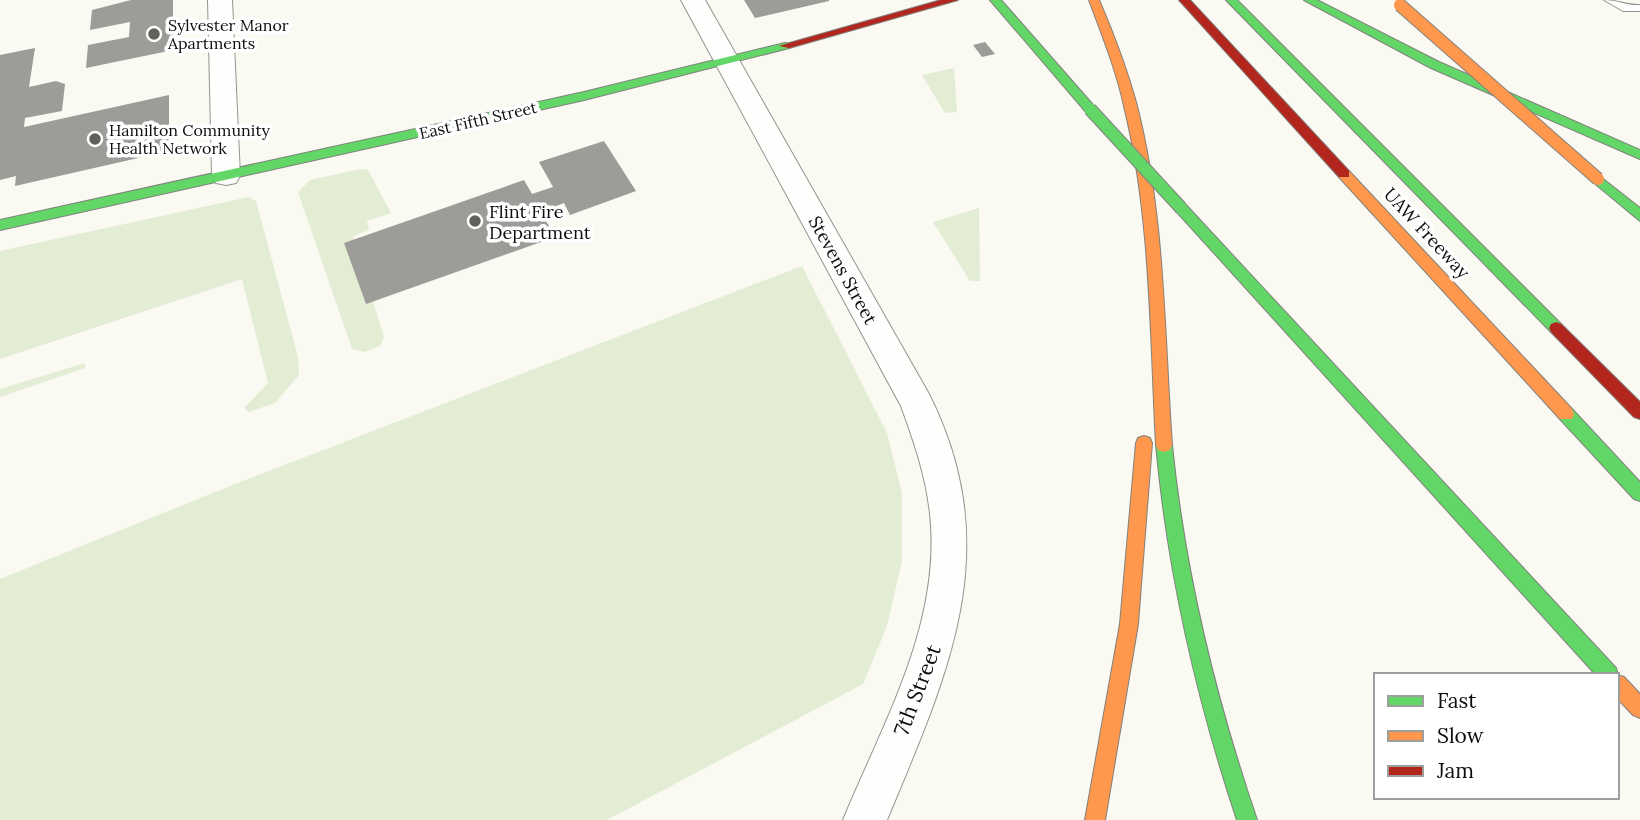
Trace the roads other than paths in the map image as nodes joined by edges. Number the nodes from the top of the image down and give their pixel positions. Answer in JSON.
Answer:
{"nodes":[{"id":1,"x":220,"y":0,"type":"edge"},
{"id":2,"x":693,"y":0,"type":"edge"},
{"id":3,"x":953,"y":0,"type":"edge"},
{"id":4,"x":995,"y":0,"type":"edge"},
{"id":5,"x":1094,"y":0,"type":"edge"},
{"id":6,"x":1184,"y":0,"type":"edge"},
{"id":7,"x":1231,"y":0,"type":"edge"},
{"id":8,"x":1309,"y":0,"type":"edge"},
{"id":9,"x":1609,"y":0,"type":"edge"},
{"id":10,"x":1398,"y":3,"type":"edge"},
{"id":11,"x":1640,"y":8,"type":"edge"},
{"id":12,"x":727,"y":61,"type":"junction"},
{"id":13,"x":1640,"y":155,"type":"edge"},
{"id":14,"x":226,"y":176,"type":"junction"},
{"id":15,"x":1640,"y":216,"type":"edge"},
{"id":16,"x":1149,"y":221,"type":"junction"},
{"id":17,"x":0,"y":225,"type":"edge"},
{"id":18,"x":1145,"y":408,"type":"dead end"},
{"id":19,"x":1640,"y":412,"type":"edge"},
{"id":20,"x":1145,"y":431,"type":"dead end"},
{"id":21,"x":1640,"y":494,"type":"edge"},
{"id":22,"x":951,"y":555,"type":"joint"},
{"id":23,"x":1607,"y":673,"type":"edge"},
{"id":24,"x":1619,"y":686,"type":"edge"},
{"id":25,"x":1640,"y":708,"type":"edge"},
{"id":26,"x":865,"y":820,"type":"edge"},
{"id":27,"x":1095,"y":820,"type":"edge"},
{"id":28,"x":1247,"y":820,"type":"edge"}],
"edges":[{"from":1,"to":14,"type":"street"},
{"from":2,"to":12,"type":"street","name":"Stevens Street"},
{"from":3,"to":12,"type":"main road","name":"East Fifth Street"},
{"from":4,"to":23,"type":"main road","bridge":true},
{"from":5,"to":16,"type":"main road"},
{"from":6,"to":21,"type":"main road","name":"UAW Freeway"},
{"from":7,"to":19,"type":"main road","name":"UAW Freeway"},
{"from":8,"to":13,"type":"main road"},
{"from":9,"to":11,"type":"lane"},
{"from":10,"to":15,"type":"main road","bridge":true},
{"from":12,"to":14,"type":"main road","name":"East Fifth Street"},
{"from":12,"to":22,"type":"street","name":"Stevens Street"},
{"from":14,"to":17,"type":"main road","name":"East Fifth Street"},
{"from":16,"to":18,"type":"main road"},
{"from":16,"to":28,"type":"main road"},
{"from":20,"to":27,"type":"main road"},
{"from":22,"to":26,"type":"street","name":"7th Street"},
{"from":24,"to":25,"type":"main road"}]}
